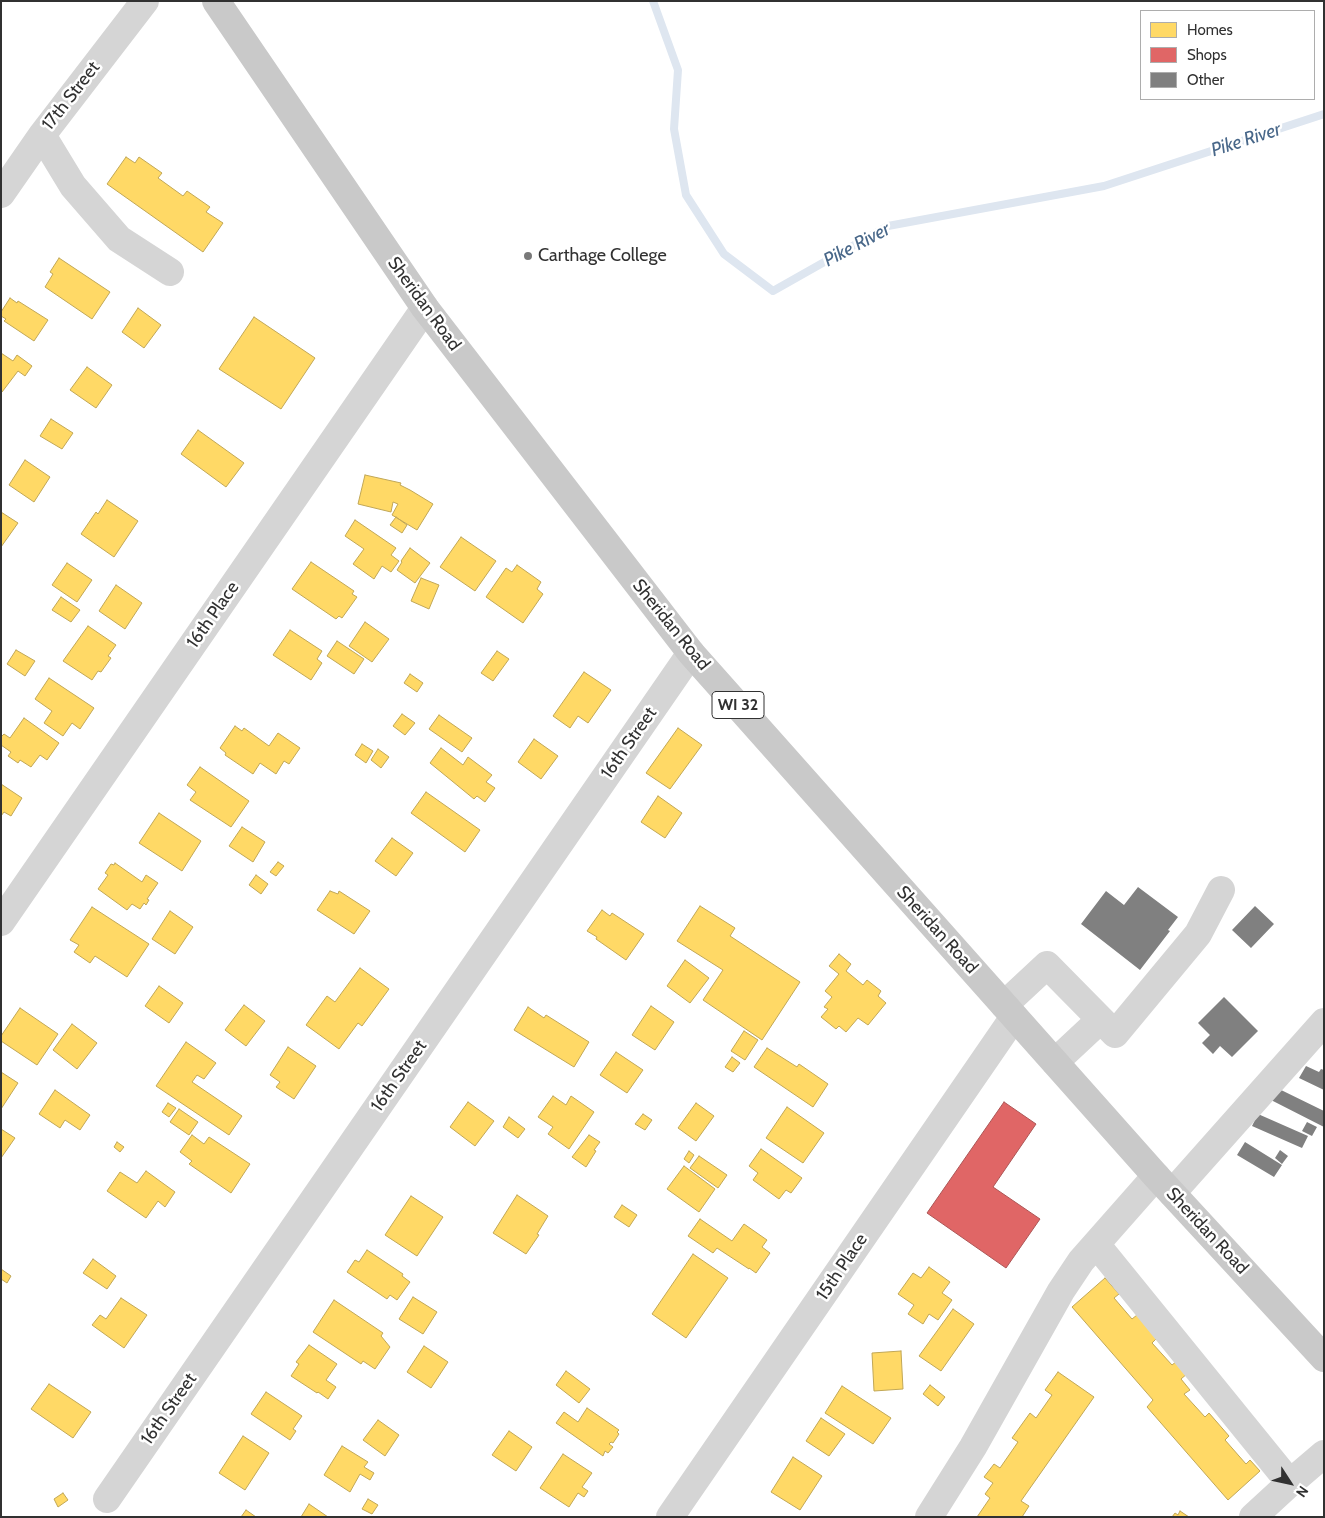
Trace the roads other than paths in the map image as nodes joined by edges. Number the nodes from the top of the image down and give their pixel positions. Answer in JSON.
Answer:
{"nodes":[{"id":1,"x":145,"y":1,"type":"edge"},
{"id":2,"x":216,"y":1,"type":"edge"},
{"id":3,"x":42,"y":135,"type":"junction"},
{"id":4,"x":1,"y":194,"type":"edge"},
{"id":5,"x":170,"y":272,"type":"dead end"},
{"id":6,"x":425,"y":308,"type":"junction"},
{"id":7,"x":691,"y":653,"type":"junction"},
{"id":8,"x":1221,"y":890,"type":"dead end"},
{"id":9,"x":1,"y":922,"type":"edge"},
{"id":10,"x":1009,"y":1011,"type":"junction"},
{"id":11,"x":1100,"y":1020,"type":"junction"},
{"id":12,"x":1324,"y":1022,"type":"edge"},
{"id":13,"x":1054,"y":1062,"type":"junction"},
{"id":14,"x":1164,"y":1185,"type":"junction"},
{"id":15,"x":1096,"y":1244,"type":"junction"},
{"id":16,"x":1324,"y":1358,"type":"edge"},
{"id":17,"x":1324,"y":1454,"type":"edge"},
{"id":18,"x":1290,"y":1483,"type":"junction"},
{"id":19,"x":107,"y":1499,"type":"dead end"},
{"id":20,"x":670,"y":1517,"type":"edge"},
{"id":21,"x":929,"y":1517,"type":"edge"},
{"id":22,"x":1253,"y":1517,"type":"edge"}],
"edges":[{"from":1,"to":3,"type":"street","name":"17th Street"},
{"from":2,"to":6,"type":"main road","name":"Sheridan Road","number":"WI 32"},
{"from":3,"to":4,"type":"street","name":"17th Street"},
{"from":3,"to":5,"type":"street"},
{"from":6,"to":7,"type":"main road","name":"Sheridan Road","number":"WI 32"},
{"from":6,"to":9,"type":"street","name":"16th Place"},
{"from":7,"to":10,"type":"main road","name":"Sheridan Road","number":"WI 32"},
{"from":7,"to":19,"type":"street","name":"16th Street"},
{"from":8,"to":11,"type":"street"},
{"from":10,"to":11,"type":"street","name":"15th Place"},
{"from":10,"to":13,"type":"main road","name":"Sheridan Road","number":"WI 32"},
{"from":10,"to":20,"type":"street","name":"15th Place"},
{"from":11,"to":13,"type":"street"},
{"from":12,"to":14,"type":"street"},
{"from":13,"to":14,"type":"main road","name":"Sheridan Road","number":"WI 32"},
{"from":14,"to":15,"type":"street"},
{"from":14,"to":16,"type":"main road","name":"Sheridan Road","number":"WI 32"},
{"from":15,"to":18,"type":"street"},
{"from":15,"to":21,"type":"street"},
{"from":17,"to":18,"type":"street"},
{"from":18,"to":22,"type":"street"}]}
